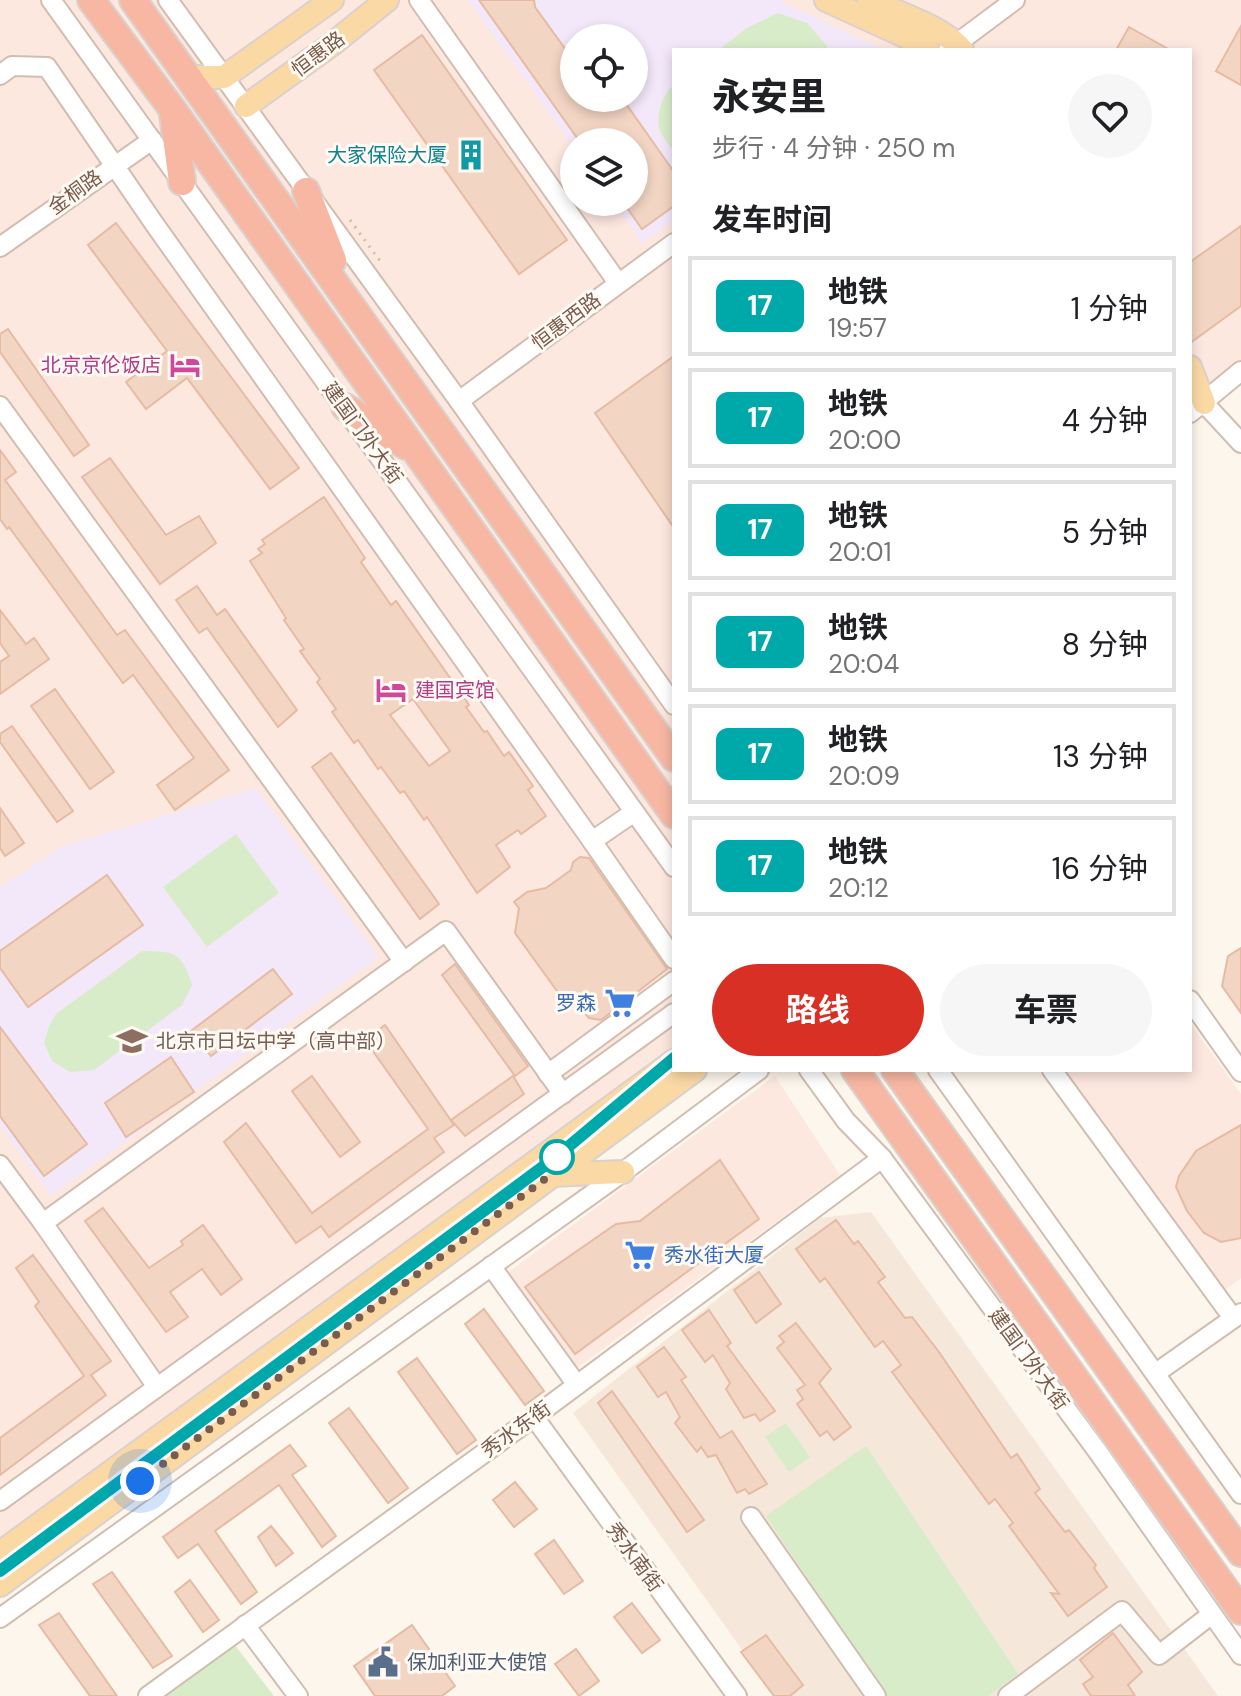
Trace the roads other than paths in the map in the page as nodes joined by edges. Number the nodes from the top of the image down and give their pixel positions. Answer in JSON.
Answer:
{"nodes":[{"id":1,"x":51,"y":0,"type":"edge"},
{"id":2,"x":91,"y":0,"type":"edge"},
{"id":3,"x":133,"y":0,"type":"edge"},
{"id":4,"x":168,"y":0,"type":"edge"},
{"id":5,"x":332,"y":0,"type":"edge"},
{"id":6,"x":339,"y":0,"type":"edge"},
{"id":7,"x":387,"y":0,"type":"edge"},
{"id":8,"x":419,"y":0,"type":"edge"},
{"id":9,"x":826,"y":0,"type":"edge"},
{"id":10,"x":869,"y":0,"type":"edge"},
{"id":11,"x":1015,"y":0,"type":"edge"},
{"id":12,"x":925,"y":48,"type":"edge"},
{"id":13,"x":956,"y":48,"type":"edge"},
{"id":14,"x":0,"y":75,"type":"edge"},
{"id":15,"x":187,"y":77,"type":"junction"},
{"id":16,"x":224,"y":77,"type":"junction"},
{"id":17,"x":284,"y":79,"type":"junction"},
{"id":18,"x":246,"y":106,"type":"junction"},
{"id":19,"x":173,"y":110,"type":"junction"},
{"id":20,"x":152,"y":140,"type":"junction"},
{"id":21,"x":113,"y":165,"type":"junction"},
{"id":22,"x":182,"y":182,"type":"junction"},
{"id":23,"x":306,"y":191,"type":"junction"},
{"id":24,"x":672,"y":244,"type":"edge"},
{"id":25,"x":0,"y":247,"type":"edge"},
{"id":26,"x":618,"y":283,"type":"junction"},
{"id":27,"x":347,"y":297,"type":"junction"},
{"id":28,"x":1241,"y":371,"type":"edge"},
{"id":29,"x":1192,"y":381,"type":"edge"},
{"id":30,"x":459,"y":401,"type":"junction"},
{"id":31,"x":1195,"y":401,"type":"edge"},
{"id":32,"x":0,"y":406,"type":"edge"},
{"id":33,"x":345,"y":407,"type":"junction"},
{"id":34,"x":1241,"y":443,"type":"edge"},
{"id":35,"x":418,"y":454,"type":"junction"},
{"id":36,"x":672,"y":702,"type":"edge"},
{"id":37,"x":672,"y":755,"type":"edge"},
{"id":38,"x":672,"y":812,"type":"edge"},
{"id":39,"x":633,"y":813,"type":"junction"},
{"id":40,"x":592,"y":841,"type":"junction"},
{"id":41,"x":672,"y":864,"type":"edge"},
{"id":42,"x":672,"y":956,"type":"edge"},
{"id":43,"x":404,"y":962,"type":"junction"},
{"id":44,"x":672,"y":982,"type":"edge"},
{"id":45,"x":1192,"y":1003,"type":"edge"},
{"id":46,"x":672,"y":1014,"type":"edge"},
{"id":47,"x":672,"y":1062,"type":"edge"},
{"id":48,"x":692,"y":1072,"type":"edge"},
{"id":49,"x":756,"y":1072,"type":"edge"},
{"id":50,"x":810,"y":1072,"type":"edge"},
{"id":51,"x":856,"y":1072,"type":"edge"},
{"id":52,"x":896,"y":1072,"type":"edge"},
{"id":53,"x":939,"y":1072,"type":"edge"},
{"id":54,"x":1054,"y":1072,"type":"edge"},
{"id":55,"x":1241,"y":1072,"type":"edge"},
{"id":56,"x":548,"y":1074,"type":"junction"},
{"id":57,"x":563,"y":1094,"type":"junction"},
{"id":58,"x":882,"y":1158,"type":"junction"},
{"id":59,"x":0,"y":1165,"type":"edge"},
{"id":60,"x":623,"y":1172,"type":"junction"},
{"id":61,"x":549,"y":1175,"type":"junction"},
{"id":62,"x":43,"y":1223,"type":"junction"},
{"id":63,"x":491,"y":1266,"type":"junction"},
{"id":64,"x":1237,"y":1315,"type":"edge"},
{"id":65,"x":1156,"y":1373,"type":"junction"},
{"id":66,"x":577,"y":1385,"type":"junction"},
{"id":67,"x":157,"y":1387,"type":"junction"},
{"id":68,"x":534,"y":1417,"type":"junction"},
{"id":69,"x":1098,"y":1452,"type":"junction"},
{"id":70,"x":1241,"y":1494,"type":"edge"},
{"id":71,"x":0,"y":1501,"type":"edge"},
{"id":72,"x":1167,"y":1507,"type":"junction"},
{"id":73,"x":751,"y":1517,"type":"dead end"},
{"id":74,"x":0,"y":1553,"type":"edge"},
{"id":75,"x":1241,"y":1553,"type":"edge"},
{"id":76,"x":0,"y":1585,"type":"edge"},
{"id":77,"x":1241,"y":1611,"type":"edge"},
{"id":78,"x":1212,"y":1614,"type":"junction"},
{"id":79,"x":0,"y":1618,"type":"edge"},
{"id":80,"x":245,"y":1625,"type":"junction"},
{"id":81,"x":1241,"y":1655,"type":"edge"},
{"id":82,"x":148,"y":1696,"type":"edge"},
{"id":83,"x":298,"y":1696,"type":"edge"},
{"id":84,"x":737,"y":1696,"type":"edge"},
{"id":85,"x":876,"y":1696,"type":"edge"},
{"id":86,"x":1008,"y":1696,"type":"edge"}],
"edges":[{"from":1,"to":20,"type":"street","name":"建国门外大街"},
{"from":2,"to":19,"type":"highway","name":"建国门外大街"},
{"from":3,"to":15,"type":"highway"},
{"from":4,"to":16,"type":"street"},
{"from":5,"to":16,"type":"main road","name":"恒惠路"},
{"from":6,"to":17,"type":"main road"},
{"from":7,"to":17,"type":"main road","name":"恒惠路"},
{"from":8,"to":26,"type":"street"},
{"from":9,"to":12,"type":"main road"},
{"from":10,"to":13,"type":"main road"},
{"from":11,"to":13,"type":"street"},
{"from":14,"to":21,"type":"street"},
{"from":15,"to":16,"type":"main road"},
{"from":15,"to":27,"type":"highway"},
{"from":16,"to":18,"type":"street"},
{"from":17,"to":18,"type":"main road","name":"恒惠路"},
{"from":18,"to":23,"type":"street"},
{"from":19,"to":22,"type":"highway"},
{"from":19,"to":35,"type":"highway","name":"建国门外大街"},
{"from":20,"to":21,"type":"street","name":"金桐路"},
{"from":20,"to":22,"type":"street","name":"建国门外大街"},
{"from":21,"to":25,"type":"street","name":"金桐路"},
{"from":21,"to":40,"type":"street"},
{"from":22,"to":33,"type":"street","name":"建国门外大街"},
{"from":23,"to":27,"type":"highway"},
{"from":23,"to":30,"type":"street"},
{"from":24,"to":26,"type":"street","name":"恒惠西路"},
{"from":26,"to":30,"type":"street","name":"恒惠西路"},
{"from":27,"to":37,"type":"highway"},
{"from":28,"to":31,"type":"street"},
{"from":29,"to":31,"type":"main road"},
{"from":30,"to":36,"type":"street"},
{"from":31,"to":34,"type":"street"},
{"from":32,"to":43,"type":"street"},
{"from":33,"to":35,"type":"highway"},
{"from":33,"to":39,"type":"street","name":"建国门外大街"},
{"from":35,"to":38,"type":"highway","name":"建国门外大街"},
{"from":39,"to":40,"type":"street"},
{"from":39,"to":41,"type":"street","name":"建国门外大街"},
{"from":40,"to":42,"type":"street"},
{"from":43,"to":56,"type":"street"},
{"from":43,"to":62,"type":"street"},
{"from":44,"to":56,"type":"street"},
{"from":45,"to":55,"type":"street"},
{"from":46,"to":57,"type":"street"},
{"from":47,"to":74,"type":"main road"},
{"from":48,"to":61,"type":"main road"},
{"from":49,"to":60,"type":"street"},
{"from":50,"to":58,"type":"street","name":"建国门外大街"},
{"from":51,"to":72,"type":"highway","name":"建国门外大街"},
{"from":52,"to":75,"type":"highway"},
{"from":53,"to":65,"type":"street"},
{"from":54,"to":64,"type":"street"},
{"from":56,"to":57,"type":"street"},
{"from":57,"to":67,"type":"street"},
{"from":58,"to":66,"type":"street","name":"秀水东街"},
{"from":58,"to":69,"type":"street","name":"建国门外大街"},
{"from":59,"to":62,"type":"street"},
{"from":60,"to":61,"type":"main road"},
{"from":60,"to":63,"type":"street"},
{"from":61,"to":76,"type":"main road"},
{"from":62,"to":67,"type":"street"},
{"from":63,"to":66,"type":"street"},
{"from":63,"to":79,"type":"street"},
{"from":64,"to":65,"type":"street"},
{"from":65,"to":70,"type":"street"},
{"from":66,"to":68,"type":"street","name":"秀水东街"},
{"from":67,"to":71,"type":"street"},
{"from":68,"to":80,"type":"street","name":"秀水东街"},
{"from":68,"to":84,"type":"street","name":"秀水南街"},
{"from":69,"to":72,"type":"street"},
{"from":69,"to":78,"type":"street","name":"建国门外大街"},
{"from":72,"to":77,"type":"highway","name":"建国门外大街"},
{"from":73,"to":85,"type":"street"},
{"from":78,"to":81,"type":"street","name":"建国门外大街"},
{"from":78,"to":86,"type":"street"},
{"from":80,"to":82,"type":"street","name":"秀水东街"},
{"from":80,"to":83,"type":"street"}]}
